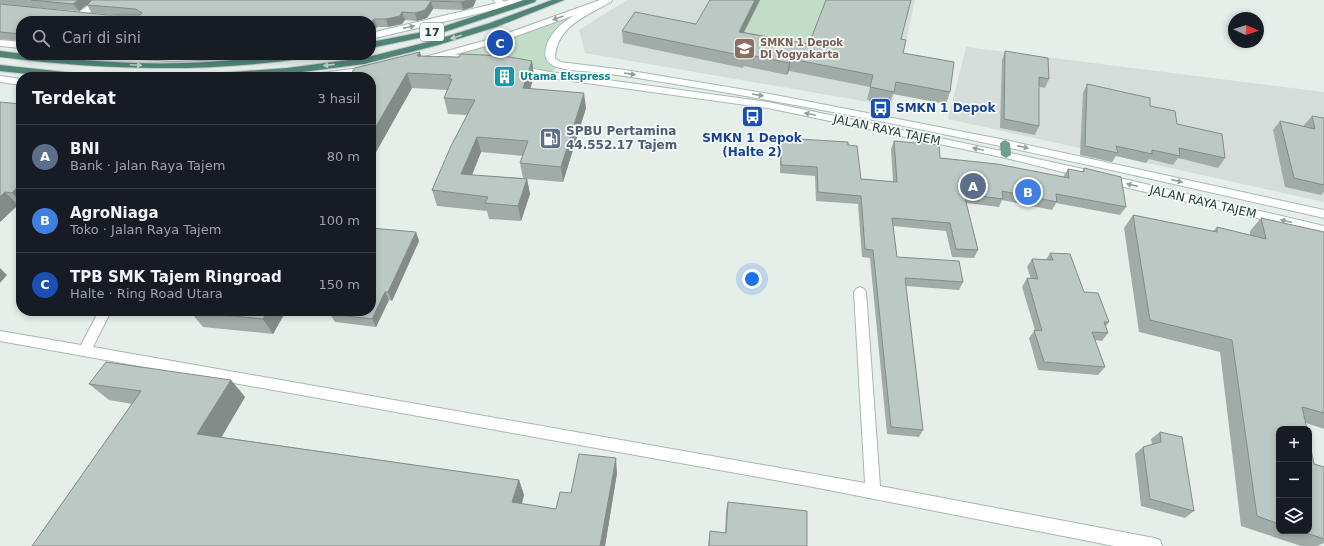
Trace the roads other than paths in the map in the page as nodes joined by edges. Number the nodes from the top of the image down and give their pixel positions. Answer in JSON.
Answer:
{"nodes":[{"id":1,"x":100,"y":0,"type":"edge"},
{"id":2,"x":518,"y":0,"type":"edge"},
{"id":3,"x":532,"y":0,"type":"edge"},
{"id":4,"x":560,"y":0,"type":"edge"},
{"id":5,"x":608,"y":0,"type":"edge"},
{"id":6,"x":500,"y":2,"type":"edge"},
{"id":7,"x":71,"y":15,"type":"edge"},
{"id":8,"x":80,"y":16,"type":"joint"},
{"id":9,"x":376,"y":35,"type":"edge"},
{"id":10,"x":0,"y":43,"type":"edge"},
{"id":11,"x":376,"y":44,"type":"edge"},
{"id":12,"x":16,"y":45,"type":"edge"},
{"id":13,"x":0,"y":54,"type":"edge"},
{"id":14,"x":16,"y":56,"type":"edge"},
{"id":15,"x":446,"y":56,"type":"junction"},
{"id":16,"x":376,"y":58,"type":"edge"},
{"id":17,"x":68,"y":60,"type":"edge"},
{"id":18,"x":260,"y":60,"type":"edge"},
{"id":19,"x":368,"y":60,"type":"edge"},
{"id":20,"x":412,"y":63,"type":"edge"},
{"id":21,"x":483,"y":63,"type":"edge"},
{"id":22,"x":505,"y":67,"type":"edge"},
{"id":23,"x":0,"y":68,"type":"edge"},
{"id":24,"x":373,"y":69,"type":"edge"},
{"id":25,"x":37,"y":72,"type":"edge"},
{"id":26,"x":275,"y":72,"type":"edge"},
{"id":27,"x":351,"y":72,"type":"edge"},
{"id":28,"x":0,"y":80,"type":"edge"},
{"id":29,"x":16,"y":82,"type":"edge"},
{"id":30,"x":1005,"y":143,"type":"junction"},
{"id":31,"x":1006,"y":155,"type":"junction"},
{"id":32,"x":1324,"y":214,"type":"edge"},
{"id":33,"x":1324,"y":230,"type":"edge"},
{"id":34,"x":860,"y":292,"type":"dead end"},
{"id":35,"x":102,"y":316,"type":"edge"},
{"id":36,"x":0,"y":336,"type":"edge"},
{"id":37,"x":85,"y":351,"type":"junction"},
{"id":38,"x":874,"y":492,"type":"junction"},
{"id":39,"x":1154,"y":546,"type":"edge"}],
"edges":[{"from":1,"to":8,"type":"street"},
{"from":2,"to":6,"type":"street"},
{"from":3,"to":11,"type":"highway","number":"17"},
{"from":4,"to":16,"type":"highway","number":"17","one_way":true},
{"from":5,"to":15,"type":"street","one_way":true},
{"from":5,"to":30,"type":"street","name":"JALAN RAYA TAJEM","one_way":true},
{"from":9,"to":6,"type":"street","one_way":true},
{"from":7,"to":8,"type":"street"},
{"from":10,"to":12,"type":"street"},
{"from":13,"to":14,"type":"highway","one_way":true},
{"from":15,"to":20,"type":"street"},
{"from":15,"to":21,"type":"street"},
{"from":17,"to":18,"type":"highway","one_way":true},
{"from":19,"to":26,"type":"highway","number":"17","one_way":true},
{"from":31,"to":22,"type":"street","name":"JALAN RAYA TAJEM","one_way":true},
{"from":23,"to":25,"type":"highway"},
{"from":24,"to":27,"type":"street"},
{"from":28,"to":29,"type":"street"},
{"from":30,"to":31,"type":"main road"},
{"from":30,"to":32,"type":"street","name":"JALAN RAYA TAJEM","one_way":true},
{"from":33,"to":31,"type":"street","name":"JALAN RAYA TAJEM","one_way":true},
{"from":34,"to":38,"type":"street"},
{"from":35,"to":37,"type":"street"},
{"from":36,"to":37,"type":"street"},
{"from":37,"to":38,"type":"street"},
{"from":38,"to":39,"type":"street"}]}
